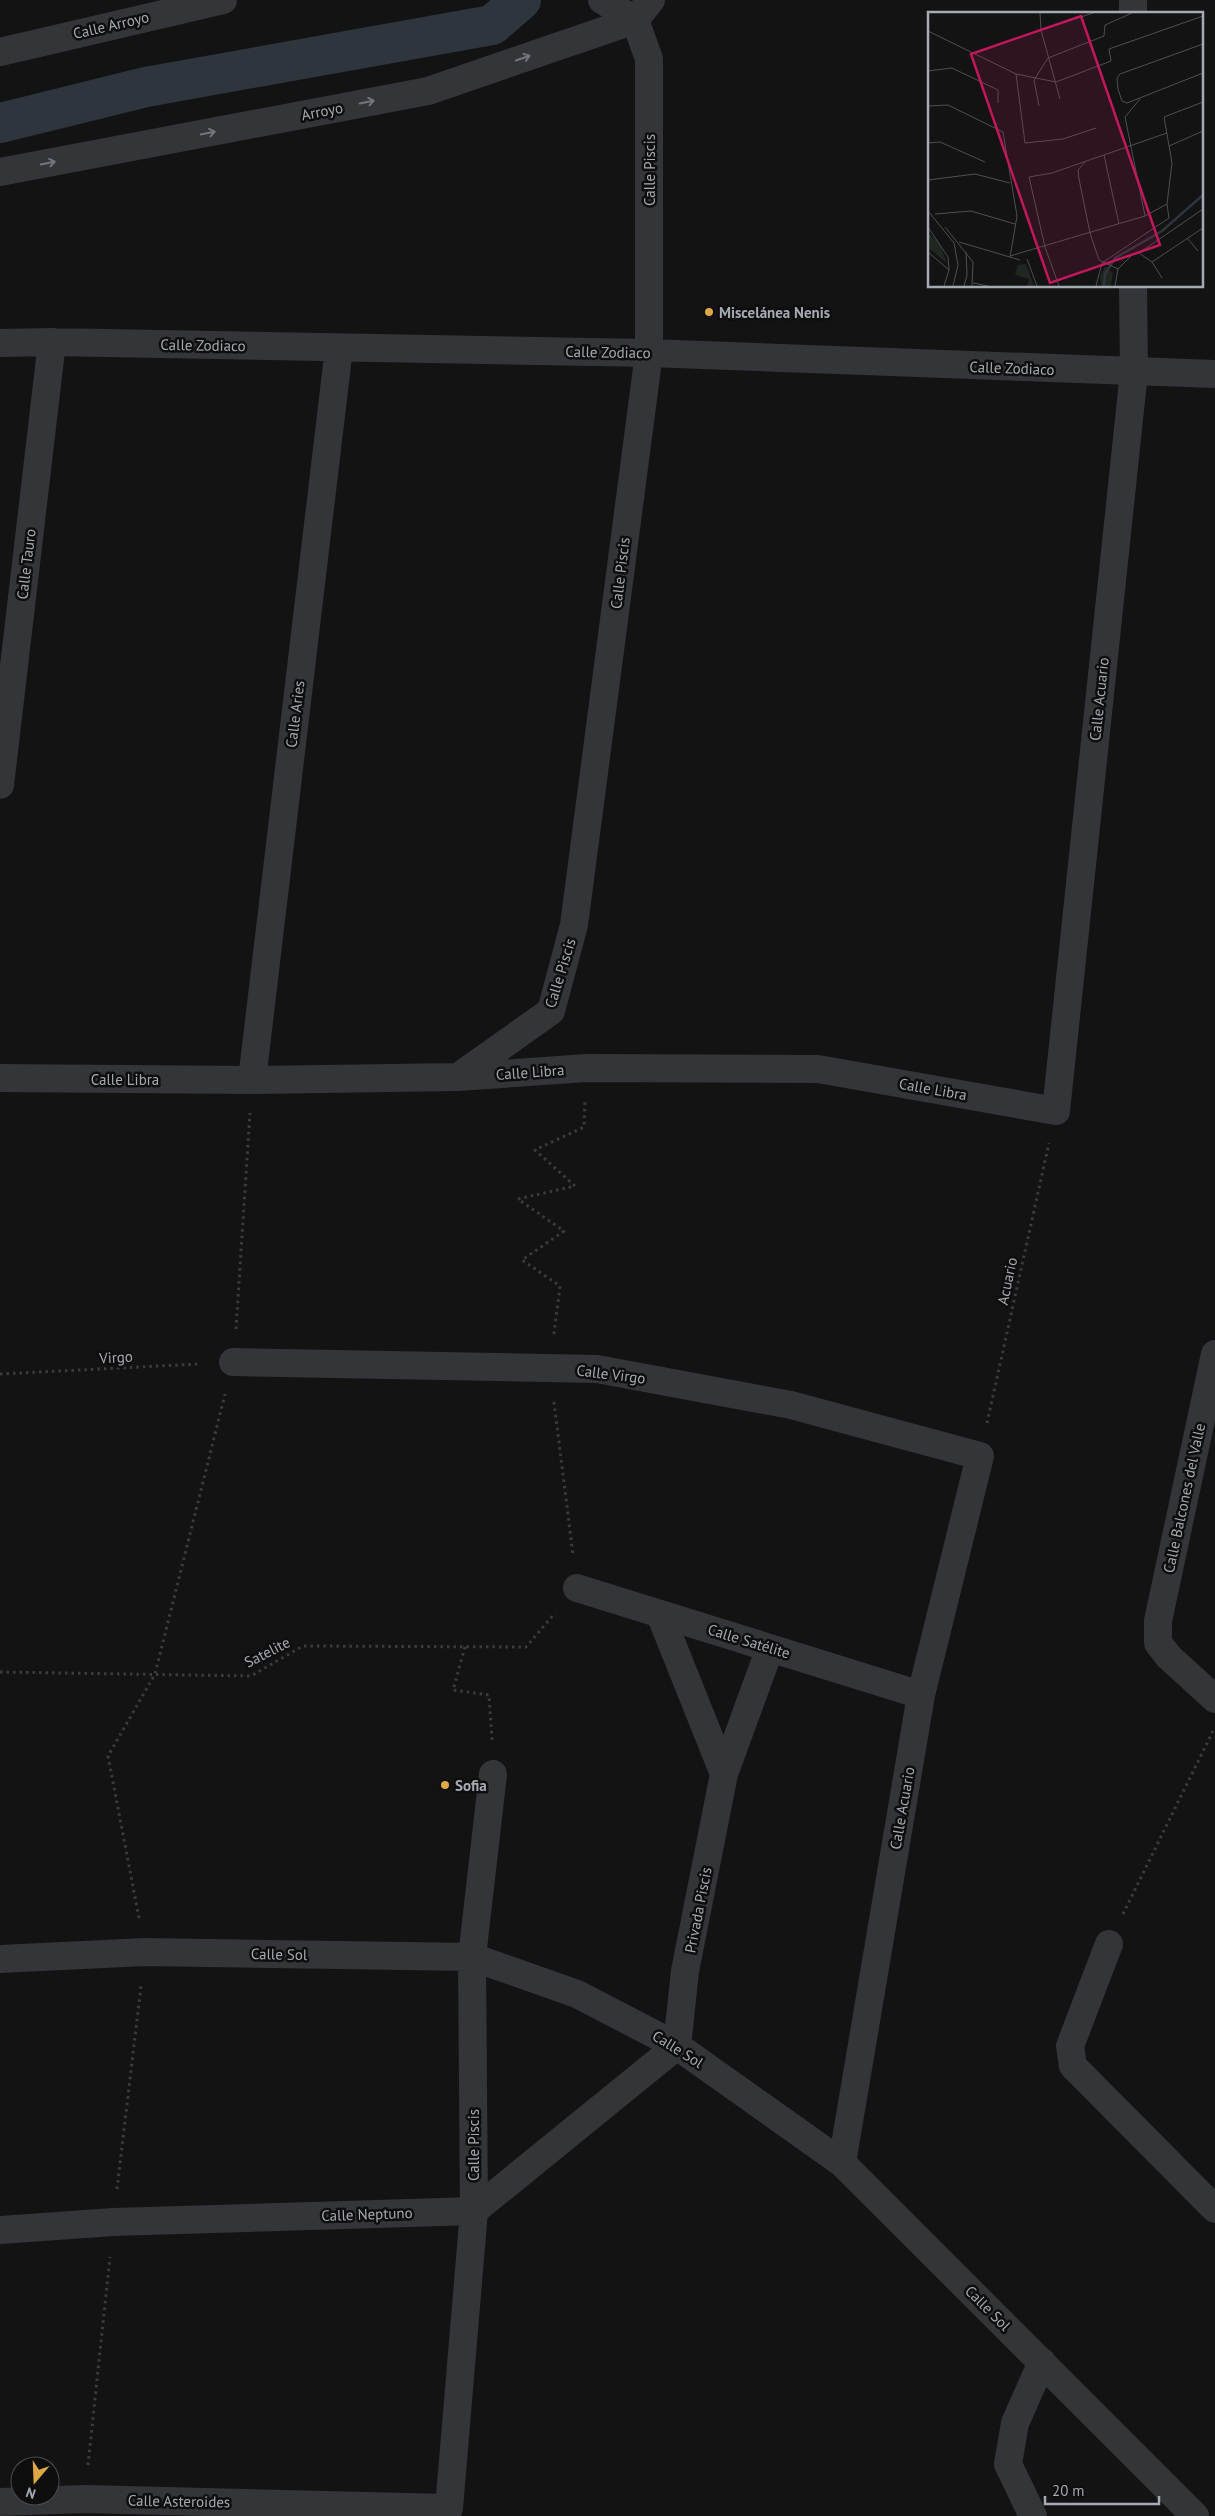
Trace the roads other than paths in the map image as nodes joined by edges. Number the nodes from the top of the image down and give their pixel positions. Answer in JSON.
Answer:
{"nodes":[{"id":1,"x":224,"y":0,"type":"edge"},
{"id":2,"x":602,"y":0,"type":"edge"},
{"id":3,"x":643,"y":10,"type":"edge"},
{"id":4,"x":0,"y":52,"type":"edge"},
{"id":5,"x":0,"y":172,"type":"edge"},
{"id":6,"x":1133,"y":288,"type":"edge"},
{"id":7,"x":52,"y":342,"type":"junction"},
{"id":8,"x":0,"y":343,"type":"edge"},
{"id":9,"x":339,"y":348,"type":"junction"},
{"id":10,"x":649,"y":353,"type":"junction"},
{"id":11,"x":1134,"y":372,"type":"junction"},
{"id":12,"x":1215,"y":374,"type":"edge"},
{"id":13,"x":0,"y":785,"type":"edge"},
{"id":14,"x":458,"y":1077,"type":"junction"},
{"id":15,"x":0,"y":1078,"type":"edge"},
{"id":16,"x":252,"y":1080,"type":"junction"},
{"id":17,"x":1056,"y":1111,"type":"joint"},
{"id":18,"x":1215,"y":1354,"type":"edge"},
{"id":19,"x":234,"y":1362,"type":"road end"},
{"id":20,"x":980,"y":1456,"type":"joint"},
{"id":21,"x":577,"y":1588,"type":"road end"},
{"id":22,"x":660,"y":1614,"type":"junction"},
{"id":23,"x":770,"y":1648,"type":"junction"},
{"id":24,"x":921,"y":1695,"type":"junction"},
{"id":25,"x":1215,"y":1699,"type":"edge"},
{"id":26,"x":493,"y":1774,"type":"road end"},
{"id":27,"x":724,"y":1774,"type":"junction"},
{"id":28,"x":1108,"y":1944,"type":"road end"},
{"id":29,"x":472,"y":1957,"type":"junction"},
{"id":30,"x":0,"y":1960,"type":"edge"},
{"id":31,"x":677,"y":2046,"type":"junction"},
{"id":32,"x":842,"y":2163,"type":"junction"},
{"id":33,"x":1215,"y":2209,"type":"edge"},
{"id":34,"x":474,"y":2211,"type":"junction"},
{"id":35,"x":0,"y":2230,"type":"edge"},
{"id":36,"x":1042,"y":2362,"type":"junction"},
{"id":37,"x":0,"y":2502,"type":"edge"},
{"id":38,"x":447,"y":2512,"type":"edge"},
{"id":39,"x":1033,"y":2516,"type":"edge"},
{"id":40,"x":1195,"y":2516,"type":"edge"}],
"edges":[{"from":1,"to":4,"type":"street","name":"Calle Arroyo"},
{"from":2,"to":3,"type":"street"},
{"from":5,"to":3,"type":"street","name":"Arroyo","one_way":true},
{"from":3,"to":10,"type":"street","name":"Calle Piscis"},
{"from":6,"to":11,"type":"street","name":"Calle Acuario"},
{"from":7,"to":8,"type":"street","name":"Calle Zodiaco"},
{"from":7,"to":9,"type":"street","name":"Calle Zodiaco"},
{"from":7,"to":13,"type":"street","name":"Calle Tauro"},
{"from":9,"to":10,"type":"street","name":"Calle Zodiaco"},
{"from":9,"to":16,"type":"street","name":"Calle Aries"},
{"from":10,"to":11,"type":"street","name":"Calle Zodiaco"},
{"from":10,"to":14,"type":"street","name":"Calle Piscis"},
{"from":11,"to":12,"type":"street","name":"Calle Zodiaco"},
{"from":11,"to":17,"type":"street","name":"Calle Acuario"},
{"from":14,"to":16,"type":"street","name":"Calle Libra"},
{"from":14,"to":17,"type":"street","name":"Calle Libra"},
{"from":15,"to":16,"type":"street","name":"Calle Libra"},
{"from":18,"to":25,"type":"street","name":"Calle Balcones del Valle"},
{"from":19,"to":20,"type":"street","name":"Calle Virgo"},
{"from":20,"to":24,"type":"street","name":"Calle Acuario"},
{"from":21,"to":22,"type":"street","name":"Calle Satélite"},
{"from":22,"to":23,"type":"street","name":"Calle Satélite"},
{"from":22,"to":27,"type":"street"},
{"from":23,"to":24,"type":"street","name":"Calle Satélite"},
{"from":23,"to":27,"type":"street","name":"Privada Piscis"},
{"from":24,"to":32,"type":"street","name":"Calle Acuario"},
{"from":26,"to":29,"type":"street","name":"Calle Piscis"},
{"from":27,"to":31,"type":"street","name":"Privada Piscis"},
{"from":28,"to":33,"type":"street"},
{"from":29,"to":30,"type":"street","name":"Calle Sol"},
{"from":29,"to":31,"type":"street","name":"Calle Sol"},
{"from":29,"to":34,"type":"street","name":"Calle Piscis"},
{"from":31,"to":32,"type":"street","name":"Calle Sol"},
{"from":31,"to":34,"type":"street"},
{"from":32,"to":36,"type":"street","name":"Calle Sol"},
{"from":34,"to":35,"type":"street","name":"Calle Neptuno"},
{"from":34,"to":38,"type":"street","name":"Calle Piscis"},
{"from":36,"to":39,"type":"street"},
{"from":36,"to":40,"type":"street","name":"Calle Sol"},
{"from":37,"to":38,"type":"street","name":"Calle Asteroides"}]}
